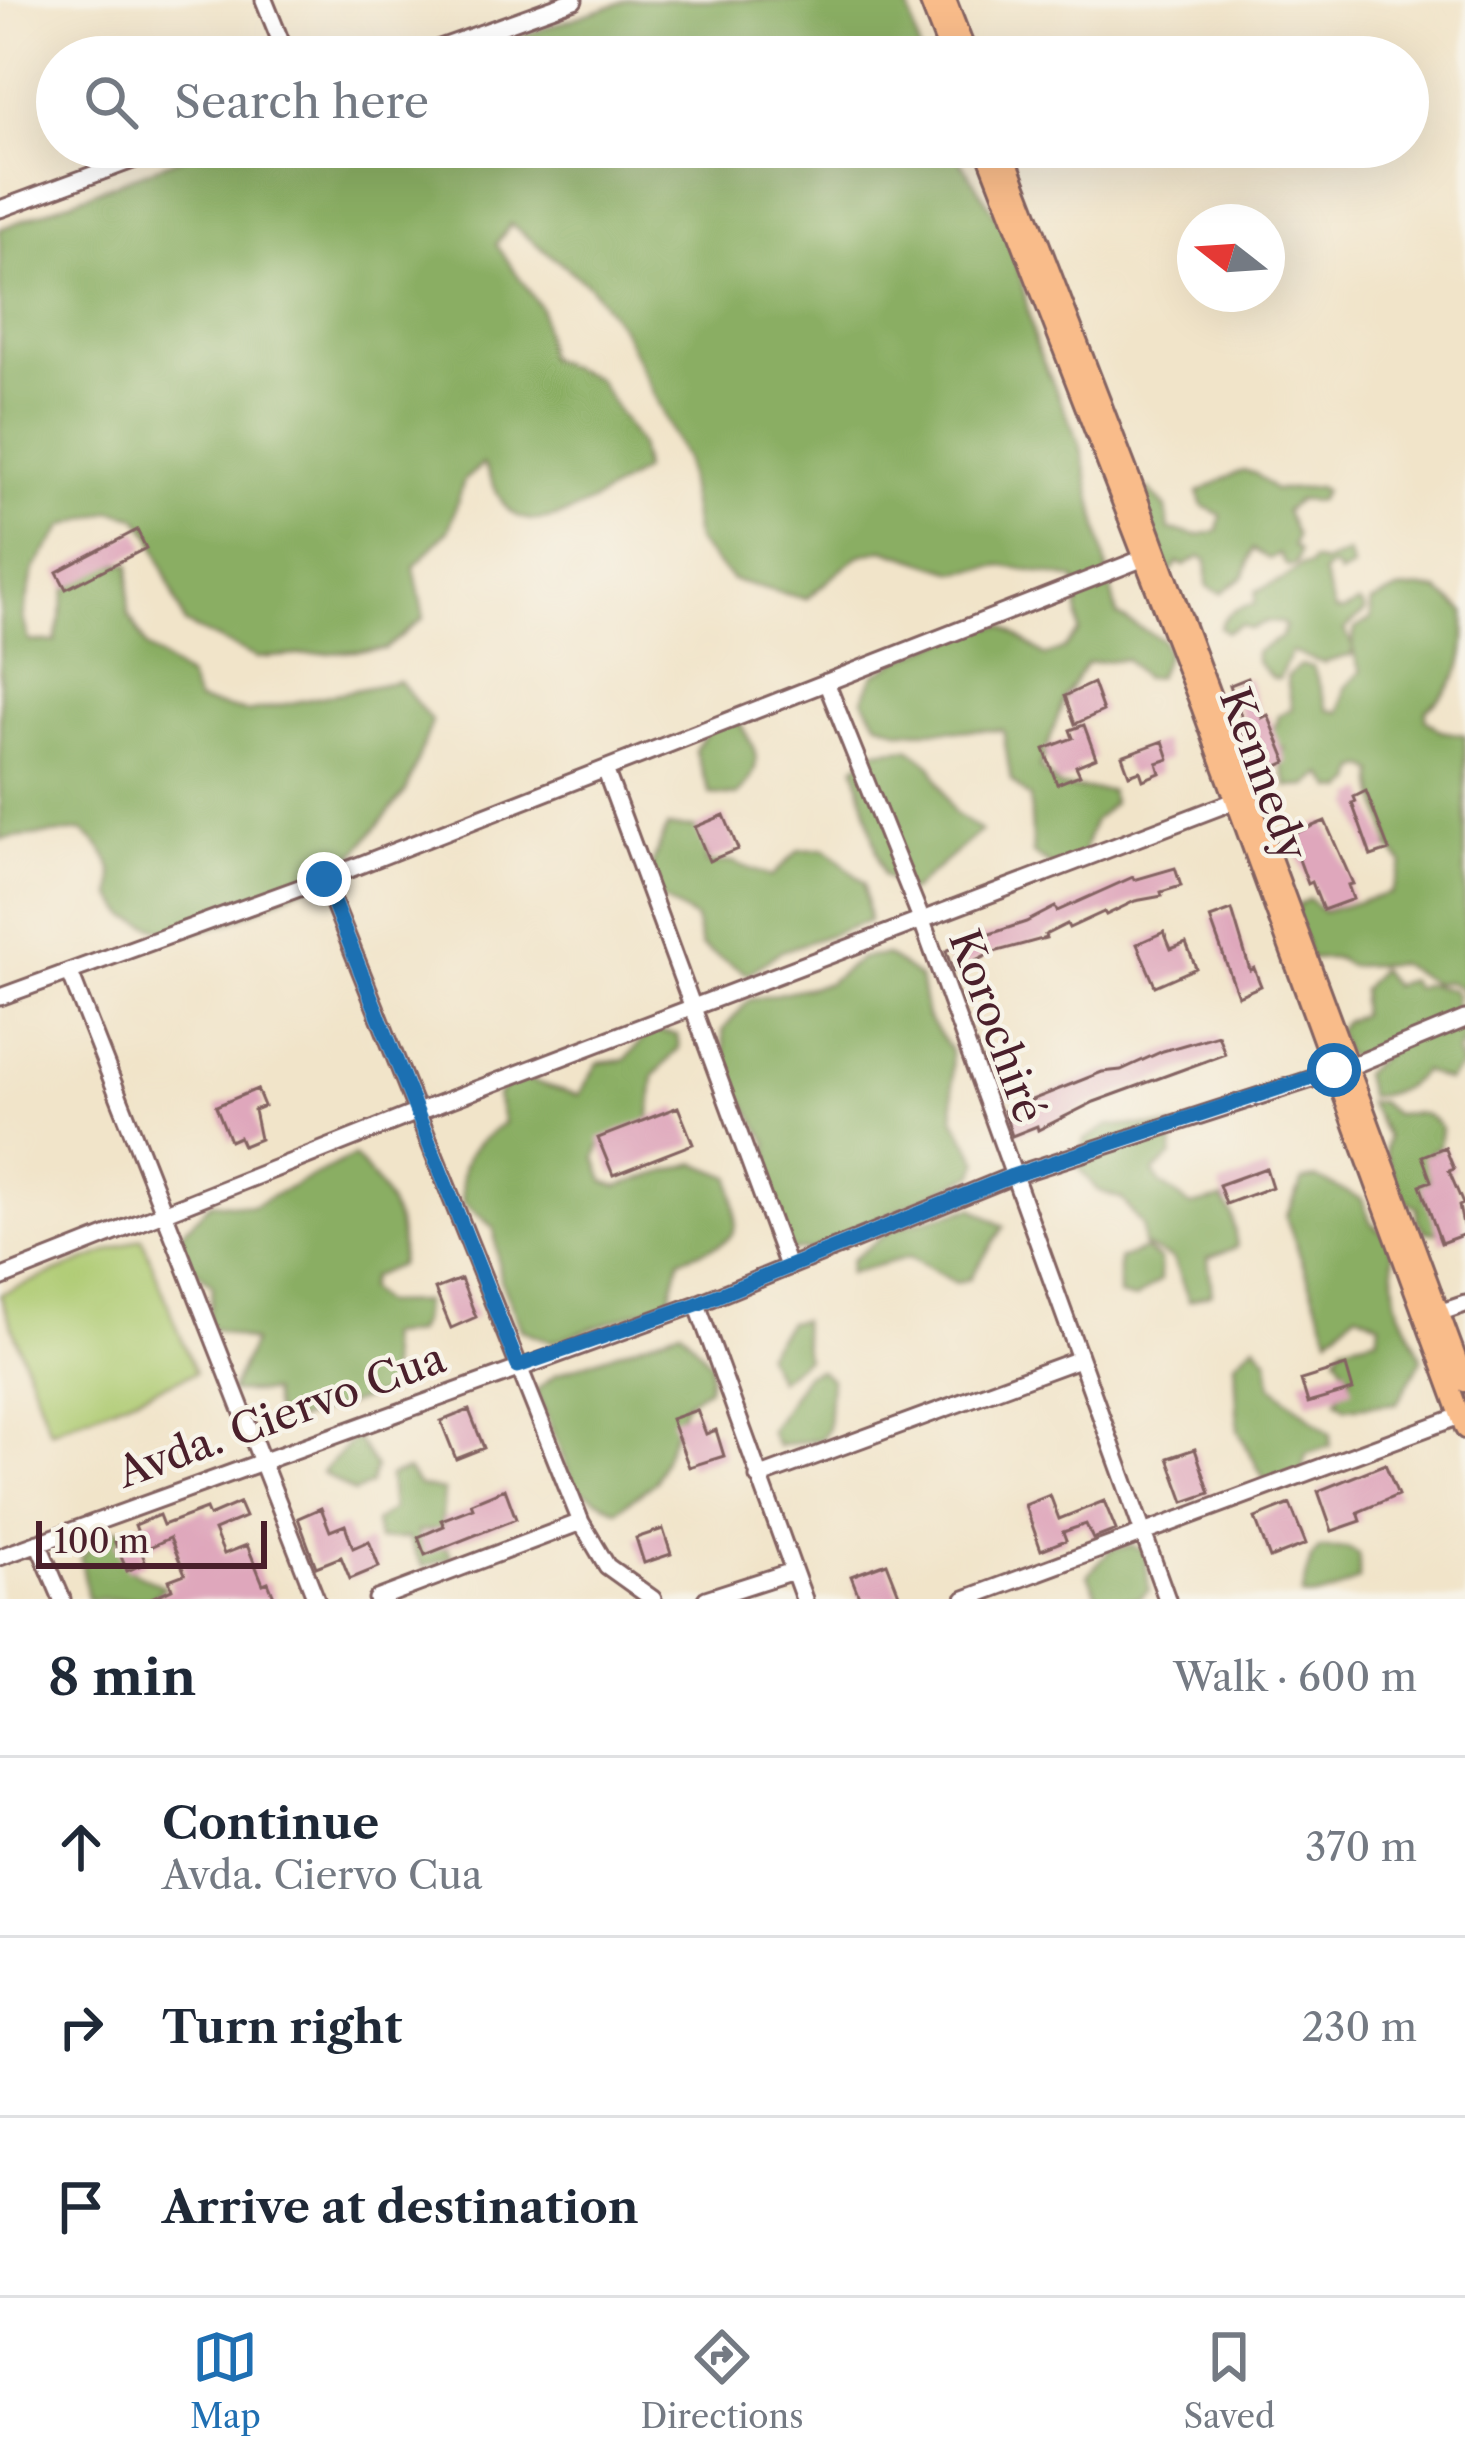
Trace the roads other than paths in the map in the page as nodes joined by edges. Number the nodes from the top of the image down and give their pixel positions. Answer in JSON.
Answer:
{"nodes":[{"id":1,"x":264,"y":0,"type":"edge"},
{"id":2,"x":574,"y":0,"type":"edge"},
{"id":3,"x":929,"y":0,"type":"edge"},
{"id":4,"x":946,"y":0,"type":"edge"},
{"id":5,"x":279,"y":36,"type":"edge"},
{"id":6,"x":474,"y":36,"type":"edge"},
{"id":7,"x":943,"y":36,"type":"edge"},
{"id":8,"x":960,"y":36,"type":"edge"},
{"id":9,"x":111,"y":168,"type":"edge"},
{"id":10,"x":994,"y":168,"type":"edge"},
{"id":11,"x":1010,"y":168,"type":"edge"},
{"id":12,"x":0,"y":209,"type":"edge"},
{"id":13,"x":1144,"y":558,"type":"junction"},
{"id":14,"x":826,"y":682,"type":"junction"},
{"id":15,"x":605,"y":769,"type":"junction"},
{"id":16,"x":1242,"y":798,"type":"junction"},
{"id":17,"x":324,"y":879,"type":"junction"},
{"id":18,"x":922,"y":921,"type":"junction"},
{"id":19,"x":70,"y":974,"type":"junction"},
{"id":20,"x":0,"y":997,"type":"edge"},
{"id":21,"x":692,"y":1008,"type":"junction"},
{"id":22,"x":1465,"y":1019,"type":"edge"},
{"id":23,"x":1342,"y":1068,"type":"junction"},
{"id":24,"x":415,"y":1113,"type":"junction"},
{"id":25,"x":1012,"y":1176,"type":"junction"},
{"id":26,"x":164,"y":1214,"type":"junction"},
{"id":27,"x":788,"y":1266,"type":"junction"},
{"id":28,"x":0,"y":1278,"type":"edge"},
{"id":29,"x":697,"y":1304,"type":"junction"},
{"id":30,"x":1465,"y":1304,"type":"edge"},
{"id":31,"x":1432,"y":1315,"type":"junction"},
{"id":32,"x":1079,"y":1359,"type":"junction"},
{"id":33,"x":518,"y":1366,"type":"junction"},
{"id":34,"x":1465,"y":1382,"type":"edge"},
{"id":35,"x":1463,"y":1420,"type":"edge"},
{"id":36,"x":260,"y":1459,"type":"junction"},
{"id":37,"x":758,"y":1477,"type":"junction"},
{"id":38,"x":581,"y":1522,"type":"junction"},
{"id":39,"x":1144,"y":1531,"type":"junction"},
{"id":40,"x":38,"y":1543,"type":"junction"},
{"id":41,"x":0,"y":1557,"type":"edge"},
{"id":42,"x":794,"y":1570,"type":"junction"},
{"id":43,"x":62,"y":1599,"type":"edge"},
{"id":44,"x":316,"y":1599,"type":"edge"},
{"id":45,"x":377,"y":1599,"type":"edge"},
{"id":46,"x":652,"y":1599,"type":"edge"},
{"id":47,"x":706,"y":1599,"type":"edge"},
{"id":48,"x":804,"y":1599,"type":"edge"},
{"id":49,"x":965,"y":1599,"type":"edge"},
{"id":50,"x":1167,"y":1599,"type":"edge"}],
"edges":[{"from":1,"to":5,"type":"street"},
{"from":2,"to":6,"type":"street"},
{"from":3,"to":7,"type":"main road"},
{"from":4,"to":8,"type":"main road"},
{"from":9,"to":12,"type":"street"},
{"from":10,"to":13,"type":"main road","name":"Kennedy"},
{"from":11,"to":16,"type":"main road","name":"Kennedy"},
{"from":13,"to":14,"type":"street"},
{"from":13,"to":16,"type":"main road","name":"Kennedy"},
{"from":14,"to":15,"type":"street"},
{"from":14,"to":18,"type":"street","name":"Korochiré"},
{"from":15,"to":17,"type":"street"},
{"from":15,"to":21,"type":"street"},
{"from":16,"to":18,"type":"street"},
{"from":16,"to":23,"type":"main road","name":"Kennedy"},
{"from":17,"to":19,"type":"street"},
{"from":17,"to":24,"type":"street"},
{"from":18,"to":21,"type":"street"},
{"from":18,"to":25,"type":"street","name":"Korochiré"},
{"from":19,"to":20,"type":"street"},
{"from":19,"to":26,"type":"street"},
{"from":21,"to":24,"type":"street"},
{"from":21,"to":27,"type":"street"},
{"from":22,"to":23,"type":"street","name":"Avda. Ciervo Cua"},
{"from":23,"to":25,"type":"street","name":"Avda. Ciervo Cua"},
{"from":23,"to":31,"type":"main road","name":"Kennedy"},
{"from":24,"to":26,"type":"street"},
{"from":24,"to":33,"type":"street"},
{"from":25,"to":27,"type":"street","name":"Avda. Ciervo Cua"},
{"from":25,"to":32,"type":"street","name":"Korochiré"},
{"from":26,"to":28,"type":"street"},
{"from":26,"to":36,"type":"street"},
{"from":27,"to":29,"type":"street","name":"Avda. Ciervo Cua"},
{"from":29,"to":33,"type":"street","name":"Avda. Ciervo Cua"},
{"from":29,"to":37,"type":"street"},
{"from":30,"to":31,"type":"street"},
{"from":31,"to":34,"type":"main road","name":"Kennedy"},
{"from":31,"to":35,"type":"main road","name":"Kennedy"},
{"from":32,"to":37,"type":"street"},
{"from":32,"to":39,"type":"street","name":"Korochiré"},
{"from":33,"to":36,"type":"street","name":"Avda. Ciervo Cua"},
{"from":33,"to":38,"type":"street"},
{"from":35,"to":39,"type":"street"},
{"from":36,"to":40,"type":"street","name":"Avda. Ciervo Cua"},
{"from":36,"to":44,"type":"street"},
{"from":37,"to":42,"type":"street"},
{"from":38,"to":45,"type":"street"},
{"from":38,"to":46,"type":"street"},
{"from":39,"to":49,"type":"street"},
{"from":39,"to":50,"type":"street","name":"Korochiré"},
{"from":40,"to":41,"type":"street","name":"Avda. Ciervo Cua"},
{"from":40,"to":43,"type":"street"},
{"from":42,"to":47,"type":"street"},
{"from":42,"to":48,"type":"street"}]}
